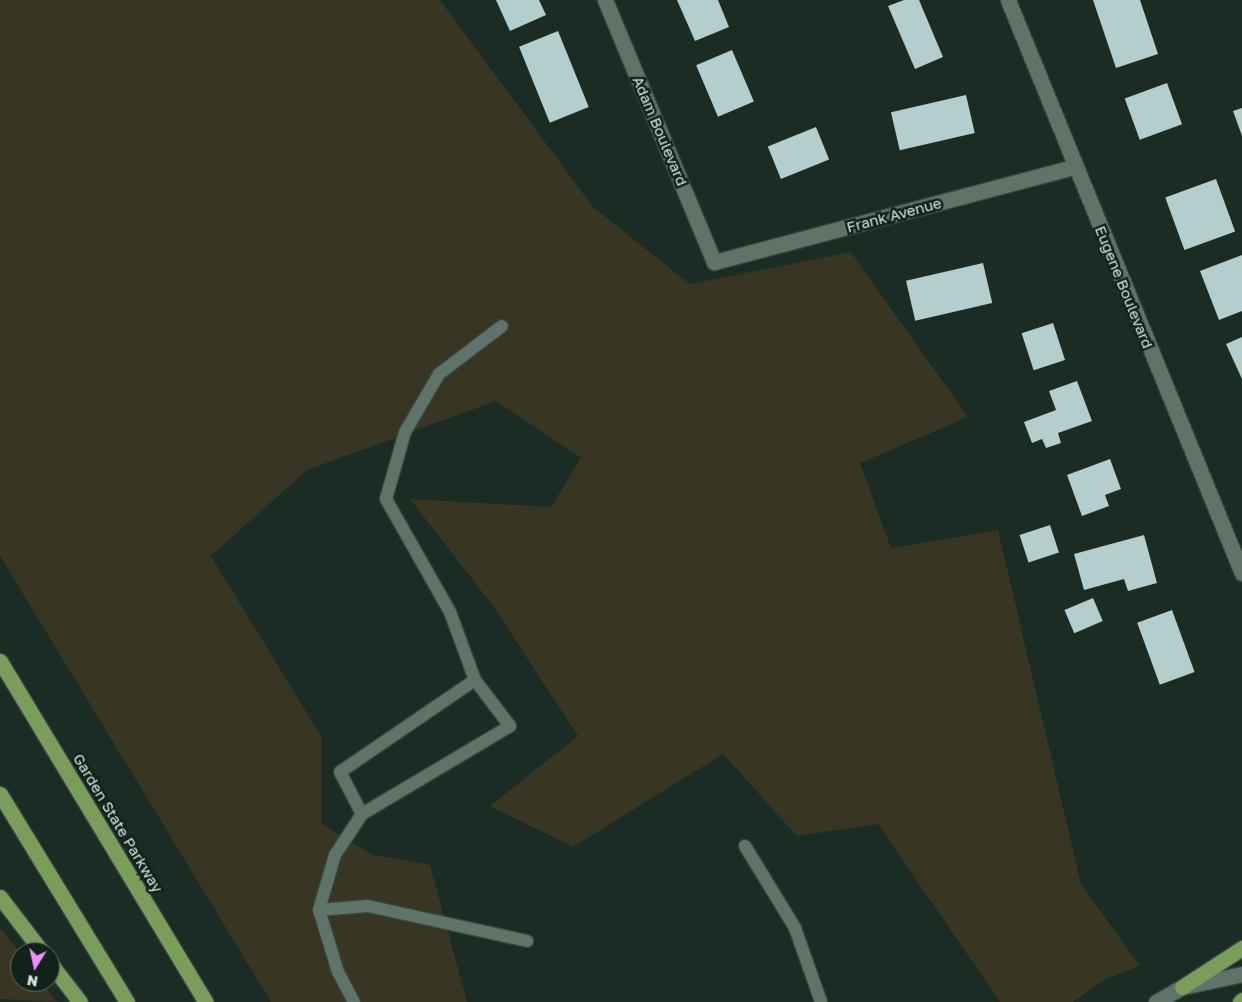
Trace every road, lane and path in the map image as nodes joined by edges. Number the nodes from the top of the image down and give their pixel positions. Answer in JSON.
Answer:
{"nodes":[{"id":1,"x":605,"y":0,"type":"edge"},
{"id":2,"x":1008,"y":0,"type":"edge"},
{"id":3,"x":1074,"y":167,"type":"junction"},
{"id":4,"x":714,"y":262,"type":"joint"},
{"id":5,"x":502,"y":326,"type":"dead end"},
{"id":6,"x":1242,"y":573,"type":"edge"},
{"id":7,"x":0,"y":661,"type":"edge"},
{"id":8,"x":475,"y":680,"type":"junction"},
{"id":9,"x":0,"y":794,"type":"edge"},
{"id":10,"x":362,"y":814,"type":"junction"},
{"id":11,"x":745,"y":846,"type":"dead end"},
{"id":12,"x":0,"y":897,"type":"edge"},
{"id":13,"x":319,"y":910,"type":"junction"},
{"id":14,"x":527,"y":941,"type":"dead end"},
{"id":15,"x":34,"y":942,"type":"edge"},
{"id":16,"x":1242,"y":948,"type":"edge"},
{"id":17,"x":1242,"y":974,"type":"edge"},
{"id":18,"x":60,"y":976,"type":"edge"},
{"id":19,"x":1182,"y":987,"type":"junction"},
{"id":20,"x":80,"y":1002,"type":"edge"},
{"id":21,"x":127,"y":1002,"type":"edge"},
{"id":22,"x":206,"y":1002,"type":"edge"},
{"id":23,"x":354,"y":1002,"type":"edge"},
{"id":24,"x":821,"y":1002,"type":"edge"},
{"id":25,"x":1156,"y":1002,"type":"edge"}],
"edges":[{"from":1,"to":4,"type":"street","name":"Adam Boulevard"},
{"from":2,"to":3,"type":"street","name":"Eugene Boulevard"},
{"from":3,"to":4,"type":"street","name":"Frank Avenue"},
{"from":3,"to":6,"type":"street","name":"Eugene Boulevard"},
{"from":5,"to":8,"type":"lane"},
{"from":7,"to":22,"type":"highway","name":"Garden State Parkway"},
{"from":8,"to":10,"type":"lane"},
{"from":8,"to":10,"type":"lane"},
{"from":9,"to":21,"type":"highway"},
{"from":10,"to":13,"type":"lane"},
{"from":11,"to":24,"type":"lane"},
{"from":12,"to":15,"type":"highway"},
{"from":13,"to":14,"type":"lane"},
{"from":13,"to":23,"type":"lane"},
{"from":16,"to":19,"type":"highway"},
{"from":17,"to":19,"type":"street"},
{"from":18,"to":20,"type":"highway"},
{"from":19,"to":25,"type":"street"}]}
